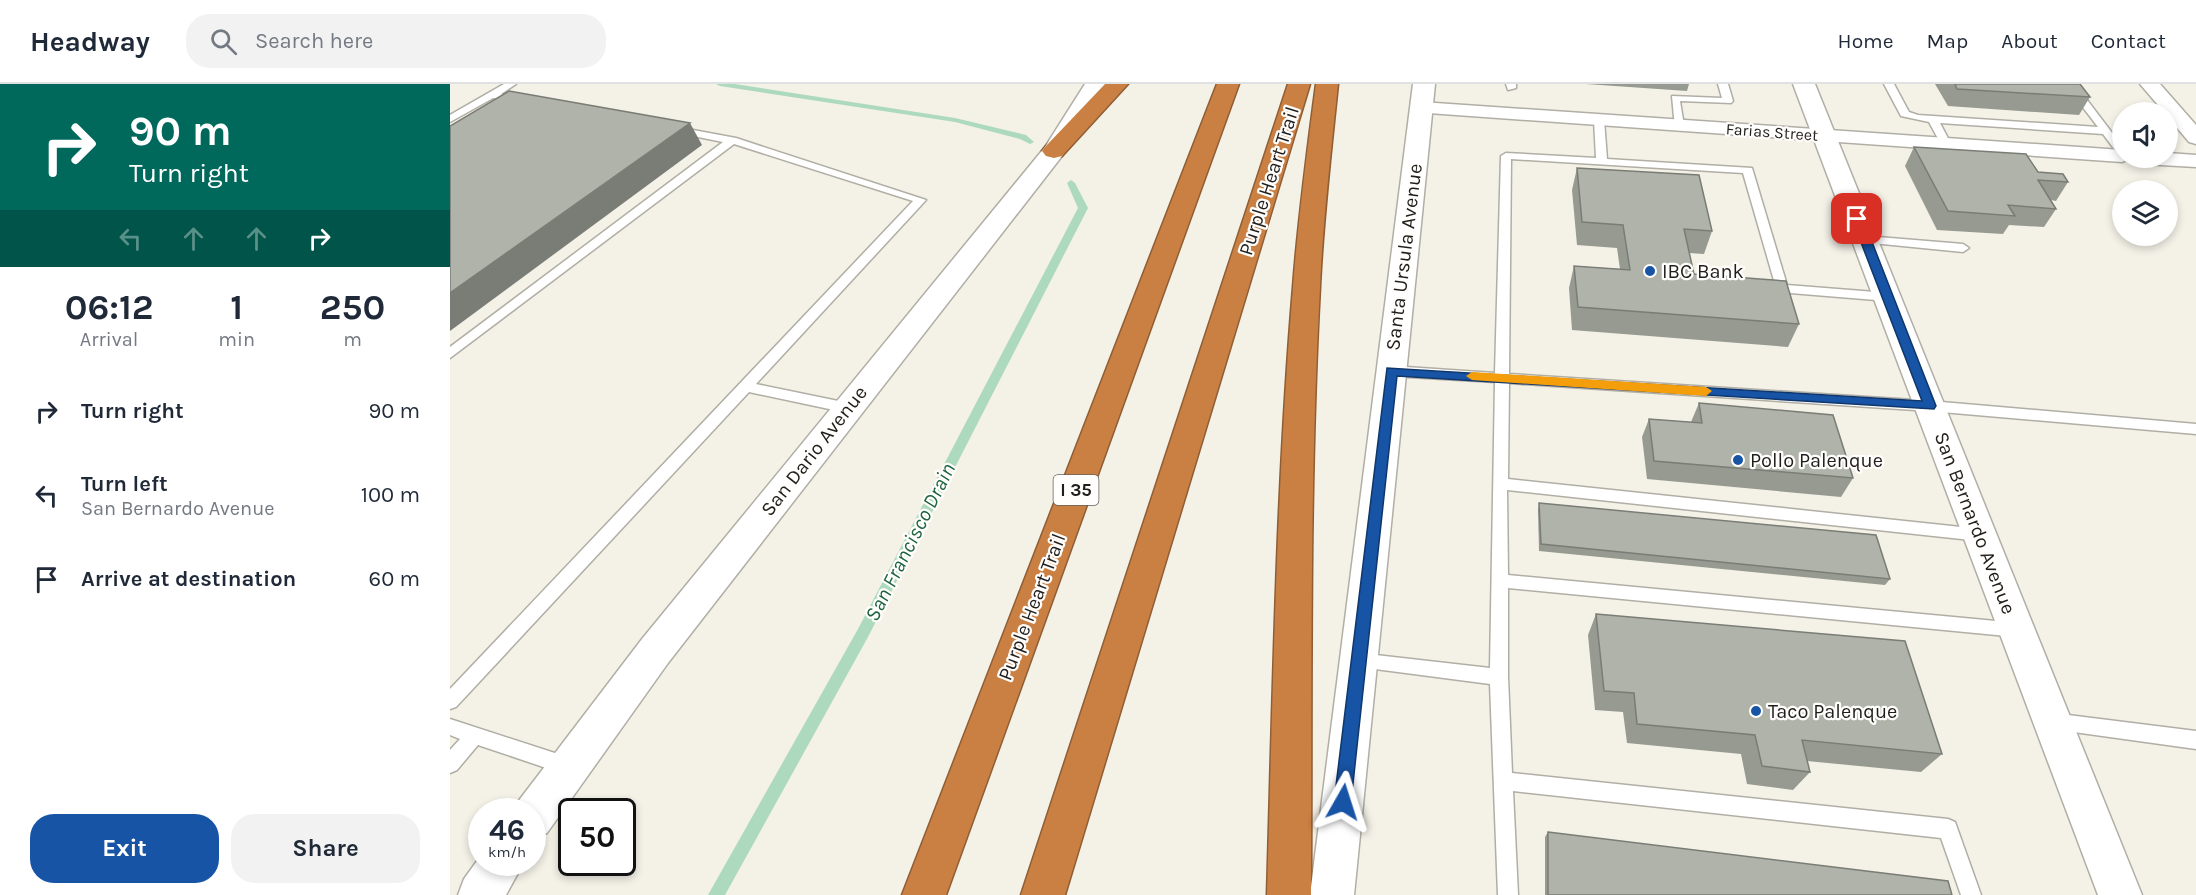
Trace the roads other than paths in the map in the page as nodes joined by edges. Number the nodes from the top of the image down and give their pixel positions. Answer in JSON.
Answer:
{"nodes":[{"id":1,"x":511,"y":84,"type":"edge"},
{"id":2,"x":1096,"y":84,"type":"edge"},
{"id":3,"x":1117,"y":84,"type":"edge"},
{"id":4,"x":1228,"y":84,"type":"edge"},
{"id":5,"x":1299,"y":84,"type":"edge"},
{"id":6,"x":1327,"y":84,"type":"edge"},
{"id":7,"x":1723,"y":84,"type":"edge"},
{"id":8,"x":1804,"y":84,"type":"edge"},
{"id":9,"x":1889,"y":84,"type":"edge"},
{"id":10,"x":2070,"y":84,"type":"edge"},
{"id":11,"x":2150,"y":84,"type":"edge"},
{"id":12,"x":491,"y":95,"type":"junction"},
{"id":13,"x":1423,"y":96,"type":"edge"},
{"id":14,"x":526,"y":102,"type":"edge"},
{"id":15,"x":450,"y":119,"type":"edge"},
{"id":16,"x":1933,"y":119,"type":"junction"},
{"id":17,"x":1599,"y":120,"type":"junction"},
{"id":18,"x":1679,"y":126,"type":"junction"},
{"id":19,"x":663,"y":127,"type":"edge"},
{"id":20,"x":2106,"y":131,"type":"junction"},
{"id":21,"x":1825,"y":136,"type":"junction"},
{"id":22,"x":2196,"y":138,"type":"edge"},
{"id":23,"x":732,"y":140,"type":"junction"},
{"id":24,"x":2112,"y":140,"type":"edge"},
{"id":25,"x":1946,"y":144,"type":"junction"},
{"id":26,"x":1054,"y":151,"type":"junction"},
{"id":27,"x":2112,"y":153,"type":"edge"},
{"id":28,"x":1602,"y":160,"type":"junction"},
{"id":29,"x":2178,"y":160,"type":"edge"},
{"id":30,"x":2196,"y":161,"type":"edge"},
{"id":31,"x":1866,"y":240,"type":"junction"},
{"id":32,"x":1963,"y":248,"type":"dead end"},
{"id":33,"x":1760,"y":287,"type":"edge"},
{"id":34,"x":1782,"y":288,"type":"junction"},
{"id":35,"x":1888,"y":297,"type":"junction"},
{"id":36,"x":450,"y":354,"type":"edge"},
{"id":37,"x":1391,"y":371,"type":"junction"},
{"id":38,"x":1502,"y":378,"type":"junction"},
{"id":39,"x":746,"y":386,"type":"junction"},
{"id":40,"x":1930,"y":406,"type":"junction"},
{"id":41,"x":848,"y":408,"type":"junction"},
{"id":42,"x":2196,"y":429,"type":"edge"},
{"id":43,"x":1500,"y":484,"type":"junction"},
{"id":44,"x":1980,"y":535,"type":"junction"},
{"id":45,"x":1501,"y":581,"type":"junction"},
{"id":46,"x":2017,"y":630,"type":"junction"},
{"id":47,"x":1358,"y":661,"type":"junction"},
{"id":48,"x":1498,"y":677,"type":"junction"},
{"id":49,"x":450,"y":701,"type":"edge"},
{"id":50,"x":2052,"y":721,"type":"junction"},
{"id":51,"x":450,"y":727,"type":"edge"},
{"id":52,"x":474,"y":736,"type":"junction"},
{"id":53,"x":2196,"y":740,"type":"edge"},
{"id":54,"x":450,"y":764,"type":"edge"},
{"id":55,"x":570,"y":767,"type":"junction"},
{"id":56,"x":1503,"y":781,"type":"junction"},
{"id":57,"x":546,"y":799,"type":"edge"},
{"id":58,"x":493,"y":876,"type":"edge"},
{"id":59,"x":480,"y":895,"type":"edge"},
{"id":60,"x":924,"y":895,"type":"edge"},
{"id":61,"x":1043,"y":895,"type":"edge"},
{"id":62,"x":1289,"y":895,"type":"edge"},
{"id":63,"x":1332,"y":895,"type":"edge"},
{"id":64,"x":1508,"y":895,"type":"edge"},
{"id":65,"x":1971,"y":895,"type":"edge"},
{"id":66,"x":2120,"y":895,"type":"edge"}],
"edges":[{"from":1,"to":12,"type":"lane"},
{"from":2,"to":26,"type":"main road","name":"San Dario Avenue"},
{"from":3,"to":26,"type":"highway"},
{"from":4,"to":60,"type":"highway","name":"Purple Heart Trail","number":"I 35"},
{"from":5,"to":61,"type":"highway","name":"Purple Heart Trail"},
{"from":6,"to":62,"type":"highway"},
{"from":7,"to":18,"type":"lane"},
{"from":8,"to":21,"type":"main road","name":"San Bernardo Avenue"},
{"from":9,"to":16,"type":"lane"},
{"from":10,"to":20,"type":"lane"},
{"from":11,"to":22,"type":"street"},
{"from":12,"to":14,"type":"lane"},
{"from":12,"to":15,"type":"lane"},
{"from":13,"to":17,"type":"street","name":"Farias Street"},
{"from":13,"to":37,"type":"main road","name":"Santa Ursula Avenue"},
{"from":16,"to":20,"type":"lane"},
{"from":16,"to":25,"type":"lane"},
{"from":17,"to":18,"type":"street","name":"Farias Street"},
{"from":17,"to":28,"type":"lane"},
{"from":18,"to":21,"type":"street","name":"Farias Street"},
{"from":19,"to":23,"type":"lane"},
{"from":20,"to":24,"type":"lane"},
{"from":21,"to":25,"type":"street","name":"Farias Street"},
{"from":21,"to":31,"type":"main road","name":"San Bernardo Avenue"},
{"from":23,"to":36,"type":"lane"},
{"from":23,"to":39,"type":"lane"},
{"from":25,"to":27,"type":"street","name":"Farias Street"},
{"from":26,"to":41,"type":"main road","name":"San Dario Avenue"},
{"from":28,"to":34,"type":"lane"},
{"from":28,"to":38,"type":"lane"},
{"from":29,"to":30,"type":"street"},
{"from":31,"to":32,"type":"lane"},
{"from":31,"to":35,"type":"main road","name":"San Bernardo Avenue"},
{"from":33,"to":34,"type":"lane"},
{"from":34,"to":35,"type":"lane"},
{"from":35,"to":40,"type":"main road","name":"San Bernardo Avenue"},
{"from":37,"to":38,"type":"lane"},
{"from":37,"to":47,"type":"main road","name":"Santa Ursula Avenue"},
{"from":38,"to":40,"type":"lane"},
{"from":38,"to":43,"type":"lane"},
{"from":39,"to":41,"type":"lane"},
{"from":39,"to":49,"type":"lane"},
{"from":40,"to":42,"type":"lane"},
{"from":40,"to":44,"type":"main road","name":"San Bernardo Avenue"},
{"from":41,"to":55,"type":"main road","name":"San Dario Avenue"},
{"from":43,"to":44,"type":"lane"},
{"from":43,"to":45,"type":"lane"},
{"from":44,"to":46,"type":"main road","name":"San Bernardo Avenue"},
{"from":45,"to":46,"type":"lane"},
{"from":45,"to":48,"type":"lane"},
{"from":46,"to":50,"type":"main road","name":"San Bernardo Avenue"},
{"from":47,"to":48,"type":"lane"},
{"from":47,"to":63,"type":"main road","name":"Santa Ursula Avenue"},
{"from":48,"to":56,"type":"lane"},
{"from":50,"to":53,"type":"lane"},
{"from":50,"to":66,"type":"main road","name":"San Bernardo Avenue"},
{"from":51,"to":52,"type":"lane"},
{"from":52,"to":54,"type":"lane"},
{"from":52,"to":55,"type":"lane"},
{"from":55,"to":57,"type":"main road","name":"San Dario Avenue"},
{"from":56,"to":64,"type":"lane"},
{"from":56,"to":65,"type":"lane"},
{"from":58,"to":59,"type":"main road"}]}
